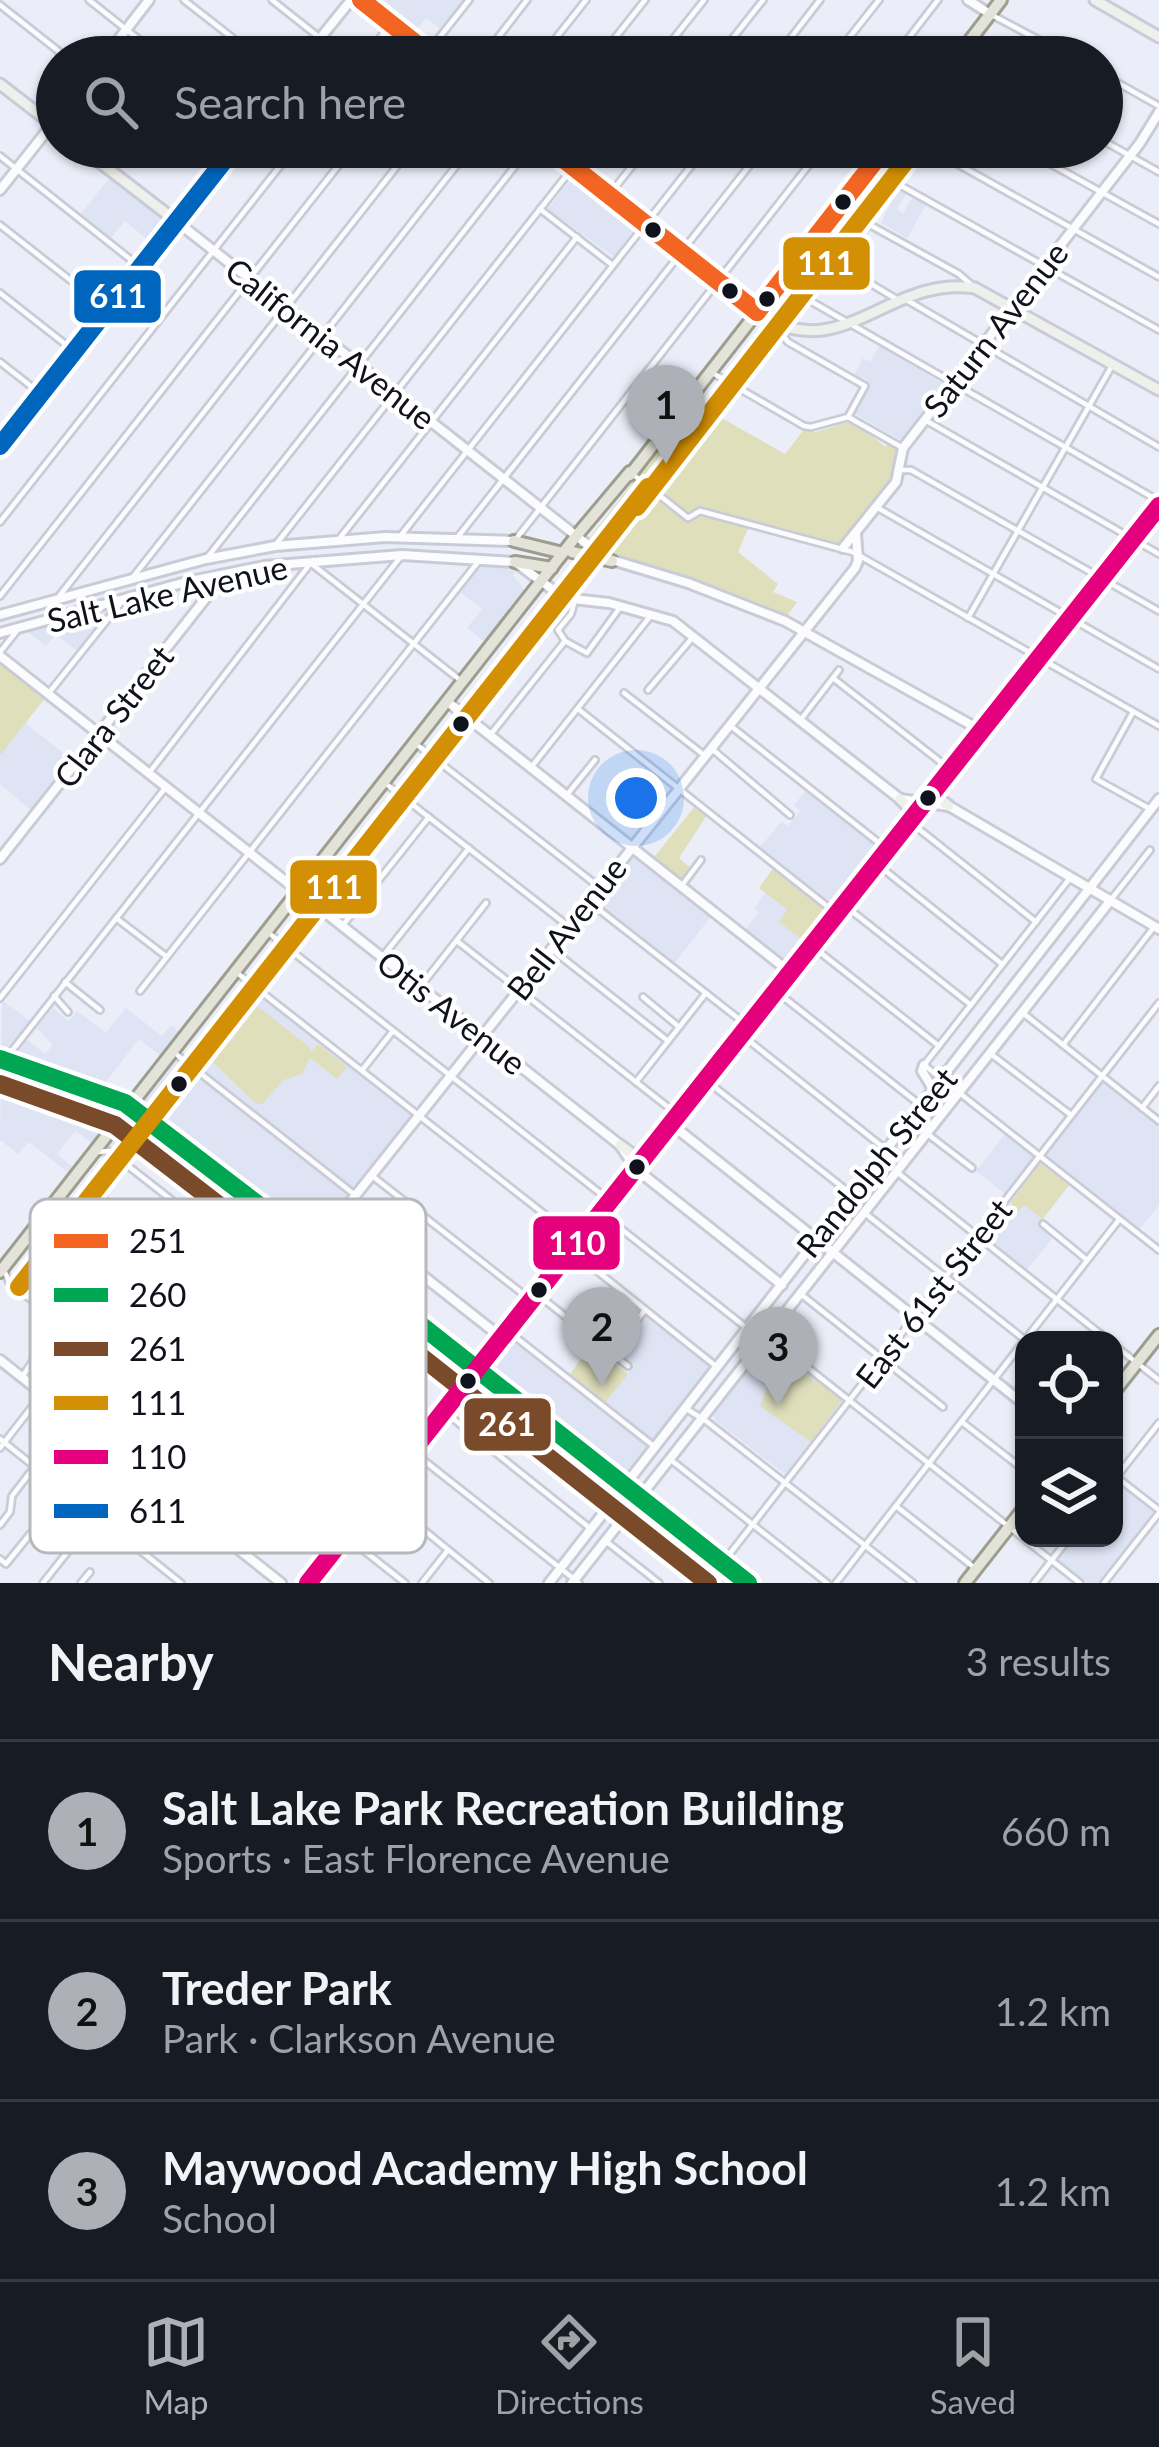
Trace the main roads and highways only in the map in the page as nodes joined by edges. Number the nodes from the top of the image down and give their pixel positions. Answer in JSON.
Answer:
{"nodes":[{"id":1,"x":361,"y":0,"type":"edge"},
{"id":2,"x":1001,"y":0,"type":"edge"},
{"id":3,"x":1095,"y":0,"type":"edge"},
{"id":4,"x":405,"y":36,"type":"edge"},
{"id":5,"x":973,"y":36,"type":"edge"},
{"id":6,"x":1159,"y":37,"type":"edge"},
{"id":7,"x":0,"y":84,"type":"edge"},
{"id":8,"x":36,"y":110,"type":"edge"},
{"id":9,"x":107,"y":168,"type":"edge"},
{"id":10,"x":575,"y":168,"type":"edge"},
{"id":11,"x":869,"y":168,"type":"edge"},
{"id":12,"x":176,"y":221,"type":"road end"},
{"id":13,"x":757,"y":312,"type":"junction"},
{"id":14,"x":1158,"y":388,"type":"edge"},
{"id":15,"x":1159,"y":504,"type":"edge"},
{"id":16,"x":514,"y":541,"type":"road end"},
{"id":17,"x":567,"y":553,"type":"junction"},
{"id":18,"x":612,"y":561,"type":"road end"},
{"id":19,"x":515,"y":562,"type":"road end"},
{"id":20,"x":552,"y":568,"type":"junction"},
{"id":21,"x":542,"y":584,"type":"junction"},
{"id":22,"x":928,"y":798,"type":"junction"},
{"id":23,"x":900,"y":799,"type":"road end"},
{"id":24,"x":949,"y":806,"type":"road end"},
{"id":25,"x":913,"y":819,"type":"junction"},
{"id":26,"x":2,"y":1059,"type":"edge"},
{"id":27,"x":132,"y":1104,"type":"junction"},
{"id":28,"x":620,"y":1145,"type":"road end"},
{"id":29,"x":639,"y":1165,"type":"junction"},
{"id":30,"x":61,"y":1199,"type":"edge"},
{"id":31,"x":256,"y":1199,"type":"edge"},
{"id":32,"x":30,"y":1239,"type":"edge"},
{"id":33,"x":3,"y":1273,"type":"edge"},
{"id":34,"x":426,"y":1330,"type":"edge"},
{"id":35,"x":426,"y":1335,"type":"edge"},
{"id":36,"x":1159,"y":1335,"type":"edge"},
{"id":37,"x":476,"y":1371,"type":"junction"},
{"id":38,"x":1123,"y":1381,"type":"edge"},
{"id":39,"x":426,"y":1434,"type":"edge"},
{"id":40,"x":1015,"y":1520,"type":"edge"},
{"id":41,"x":333,"y":1553,"type":"edge"},
{"id":42,"x":742,"y":1581,"type":"edge"},
{"id":43,"x":312,"y":1582,"type":"edge"},
{"id":44,"x":965,"y":1583,"type":"edge"}],
"edges":[{"from":1,"to":4,"type":"main road"},
{"from":2,"to":5,"type":"main road"},
{"from":3,"to":6,"type":"main road"},
{"from":7,"to":8,"type":"main road"},
{"from":9,"to":12,"type":"main road","name":"California Avenue"},
{"from":10,"to":13,"type":"main road"},
{"from":11,"to":13,"type":"main road"},
{"from":13,"to":14,"type":"main road"},
{"from":13,"to":17,"type":"main road"},
{"from":15,"to":22,"type":"main road"},
{"from":16,"to":17,"type":"main road"},
{"from":17,"to":18,"type":"main road"},
{"from":17,"to":20,"type":"main road"},
{"from":17,"to":21,"type":"main road"},
{"from":19,"to":20,"type":"main road"},
{"from":20,"to":21,"type":"main road"},
{"from":21,"to":27,"type":"main road"},
{"from":22,"to":24,"type":"main road"},
{"from":22,"to":25,"type":"main road"},
{"from":23,"to":25,"type":"main road"},
{"from":25,"to":29,"type":"main road"},
{"from":26,"to":27,"type":"main road"},
{"from":27,"to":30,"type":"main road"},
{"from":27,"to":31,"type":"main road"},
{"from":28,"to":29,"type":"main road"},
{"from":29,"to":37,"type":"main road"},
{"from":32,"to":33,"type":"main road"},
{"from":34,"to":37,"type":"main road"},
{"from":35,"to":37,"type":"main road"},
{"from":36,"to":38,"type":"main road"},
{"from":37,"to":39,"type":"main road"},
{"from":37,"to":42,"type":"main road"},
{"from":40,"to":44,"type":"main road"},
{"from":41,"to":43,"type":"main road"}]}
